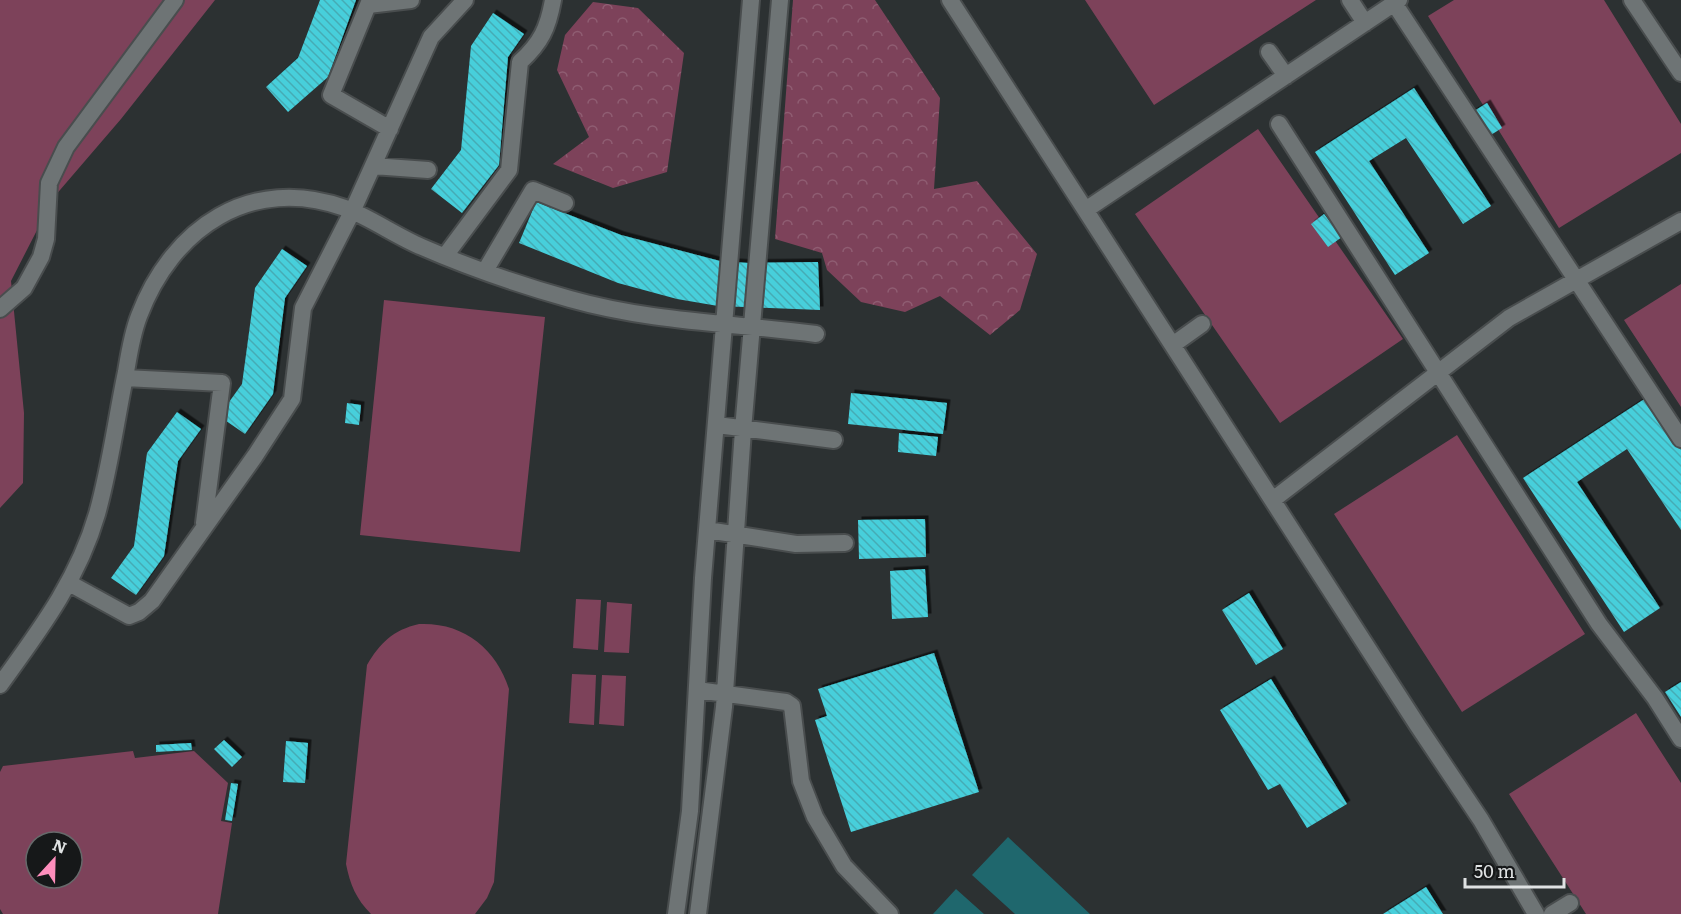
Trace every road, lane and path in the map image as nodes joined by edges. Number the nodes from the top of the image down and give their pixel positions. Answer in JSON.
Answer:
{"nodes":[{"id":1,"x":174,"y":0,"type":"edge"},
{"id":2,"x":411,"y":0,"type":"edge"},
{"id":3,"x":465,"y":0,"type":"edge"},
{"id":4,"x":553,"y":0,"type":"edge"},
{"id":5,"x":751,"y":0,"type":"edge"},
{"id":6,"x":780,"y":0,"type":"edge"},
{"id":7,"x":950,"y":0,"type":"edge"},
{"id":8,"x":1350,"y":0,"type":"edge"},
{"id":9,"x":1632,"y":0,"type":"edge"},
{"id":10,"x":369,"y":2,"type":"edge"},
{"id":11,"x":1397,"y":2,"type":"edge"},
{"id":12,"x":1365,"y":23,"type":"junction"},
{"id":13,"x":1269,"y":52,"type":"dead end"},
{"id":14,"x":1681,"y":73,"type":"edge"},
{"id":15,"x":1286,"y":76,"type":"junction"},
{"id":16,"x":1279,"y":124,"type":"dead end"},
{"id":17,"x":390,"y":129,"type":"junction"},
{"id":18,"x":373,"y":166,"type":"junction"},
{"id":19,"x":428,"y":170,"type":"dead end"},
{"id":20,"x":565,"y":203,"type":"dead end"},
{"id":21,"x":1087,"y":209,"type":"junction"},
{"id":22,"x":352,"y":212,"type":"junction"},
{"id":23,"x":1681,"y":221,"type":"edge"},
{"id":24,"x":445,"y":256,"type":"junction"},
{"id":25,"x":485,"y":272,"type":"junction"},
{"id":26,"x":1578,"y":280,"type":"junction"},
{"id":27,"x":0,"y":309,"type":"edge"},
{"id":28,"x":724,"y":324,"type":"junction"},
{"id":29,"x":1202,"y":324,"type":"dead end"},
{"id":30,"x":753,"y":326,"type":"junction"},
{"id":31,"x":816,"y":334,"type":"dead end"},
{"id":32,"x":1174,"y":344,"type":"junction"},
{"id":33,"x":1438,"y":372,"type":"junction"},
{"id":34,"x":125,"y":378,"type":"junction"},
{"id":35,"x":717,"y":425,"type":"junction"},
{"id":36,"x":743,"y":430,"type":"junction"},
{"id":37,"x":1681,"y":439,"type":"edge"},
{"id":38,"x":834,"y":440,"type":"dead end"},
{"id":39,"x":1274,"y":499,"type":"junction"},
{"id":40,"x":204,"y":526,"type":"junction"},
{"id":41,"x":707,"y":530,"type":"junction"},
{"id":42,"x":735,"y":535,"type":"junction"},
{"id":43,"x":845,"y":543,"type":"dead end"},
{"id":44,"x":69,"y":583,"type":"junction"},
{"id":45,"x":0,"y":685,"type":"edge"},
{"id":46,"x":697,"y":690,"type":"junction"},
{"id":47,"x":725,"y":694,"type":"junction"},
{"id":48,"x":1681,"y":740,"type":"edge"},
{"id":49,"x":1570,"y":903,"type":"dead end"},
{"id":50,"x":890,"y":912,"type":"edge"},
{"id":51,"x":676,"y":914,"type":"edge"},
{"id":52,"x":698,"y":914,"type":"edge"},
{"id":53,"x":1536,"y":914,"type":"edge"},
{"id":54,"x":1552,"y":914,"type":"edge"}],
"edges":[{"from":1,"to":27,"type":"street"},
{"from":2,"to":10,"type":"street"},
{"from":3,"to":17,"type":"street"},
{"from":4,"to":24,"type":"street"},
{"from":5,"to":28,"type":"street"},
{"from":6,"to":30,"type":"street"},
{"from":7,"to":21,"type":"street"},
{"from":8,"to":12,"type":"street"},
{"from":9,"to":14,"type":"street"},
{"from":10,"to":17,"type":"street"},
{"from":11,"to":12,"type":"street"},
{"from":11,"to":26,"type":"street"},
{"from":12,"to":15,"type":"street"},
{"from":13,"to":15,"type":"street"},
{"from":15,"to":21,"type":"street"},
{"from":16,"to":33,"type":"street"},
{"from":17,"to":18,"type":"street"},
{"from":18,"to":19,"type":"street"},
{"from":18,"to":22,"type":"street"},
{"from":20,"to":25,"type":"street"},
{"from":21,"to":32,"type":"street"},
{"from":22,"to":24,"type":"street"},
{"from":22,"to":34,"type":"street"},
{"from":22,"to":40,"type":"street"},
{"from":23,"to":26,"type":"street"},
{"from":24,"to":25,"type":"street"},
{"from":25,"to":28,"type":"street"},
{"from":26,"to":33,"type":"street"},
{"from":26,"to":37,"type":"street"},
{"from":28,"to":30,"type":"street"},
{"from":28,"to":35,"type":"street"},
{"from":29,"to":32,"type":"street"},
{"from":30,"to":31,"type":"street"},
{"from":30,"to":36,"type":"street"},
{"from":32,"to":39,"type":"street"},
{"from":33,"to":39,"type":"street"},
{"from":33,"to":48,"type":"street"},
{"from":34,"to":40,"type":"street"},
{"from":34,"to":44,"type":"street"},
{"from":35,"to":36,"type":"street"},
{"from":35,"to":41,"type":"street"},
{"from":36,"to":38,"type":"street"},
{"from":36,"to":42,"type":"street"},
{"from":39,"to":53,"type":"street"},
{"from":40,"to":44,"type":"street"},
{"from":41,"to":42,"type":"street"},
{"from":41,"to":46,"type":"street"},
{"from":42,"to":43,"type":"street"},
{"from":42,"to":47,"type":"street"},
{"from":44,"to":45,"type":"street"},
{"from":46,"to":47,"type":"street"},
{"from":46,"to":51,"type":"street"},
{"from":47,"to":50,"type":"street"},
{"from":47,"to":52,"type":"street"},
{"from":49,"to":54,"type":"street"}]}
